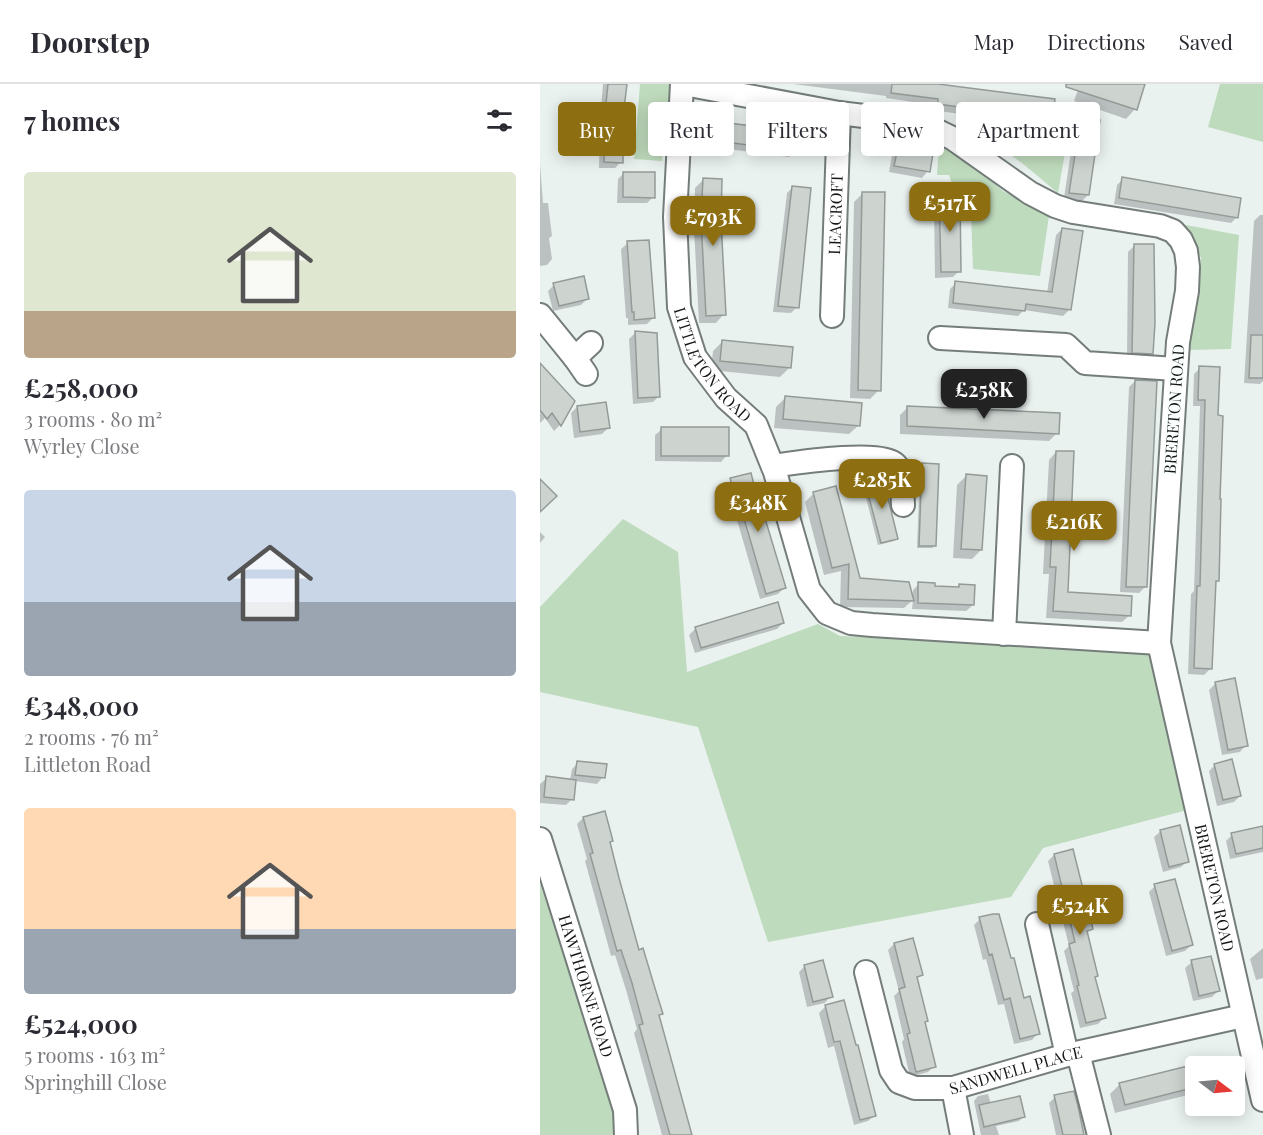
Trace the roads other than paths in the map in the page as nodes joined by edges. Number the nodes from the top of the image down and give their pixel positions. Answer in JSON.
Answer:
{"nodes":[{"id":1,"x":683,"y":84,"type":"edge"},
{"id":2,"x":780,"y":102,"type":"edge"},
{"id":3,"x":849,"y":114,"type":"edge"},
{"id":4,"x":838,"y":156,"type":"edge"},
{"id":5,"x":540,"y":315,"type":"edge"},
{"id":6,"x":832,"y":316,"type":"dead end"},
{"id":7,"x":940,"y":338,"type":"dead end"},
{"id":8,"x":584,"y":358,"type":"dead end"},
{"id":9,"x":1176,"y":369,"type":"junction"},
{"id":10,"x":773,"y":466,"type":"junction"},
{"id":11,"x":1011,"y":466,"type":"dead end"},
{"id":12,"x":903,"y":505,"type":"dead end"},
{"id":13,"x":1004,"y":634,"type":"junction"},
{"id":14,"x":1159,"y":643,"type":"junction"},
{"id":15,"x":540,"y":839,"type":"edge"},
{"id":16,"x":1037,"y":924,"type":"dead end"},
{"id":17,"x":866,"y":972,"type":"dead end"},
{"id":18,"x":1243,"y":1016,"type":"junction"},
{"id":19,"x":1072,"y":1054,"type":"junction"},
{"id":20,"x":953,"y":1088,"type":"junction"},
{"id":21,"x":1263,"y":1100,"type":"edge"},
{"id":22,"x":626,"y":1135,"type":"edge"},
{"id":23,"x":962,"y":1135,"type":"edge"},
{"id":24,"x":1099,"y":1135,"type":"edge"}],
"edges":[{"from":1,"to":2,"type":"street","name":"BRERETON ROAD"},
{"from":1,"to":10,"type":"street","name":"LITTLETON ROAD"},
{"from":3,"to":9,"type":"street","name":"BRERETON ROAD"},
{"from":4,"to":6,"type":"street","name":"LEACROFT"},
{"from":5,"to":8,"type":"street"},
{"from":7,"to":9,"type":"street"},
{"from":9,"to":14,"type":"street","name":"BRERETON ROAD"},
{"from":10,"to":12,"type":"street"},
{"from":10,"to":13,"type":"street","name":"LITTLETON ROAD"},
{"from":11,"to":13,"type":"street"},
{"from":13,"to":14,"type":"street","name":"LITTLETON ROAD"},
{"from":14,"to":18,"type":"street","name":"BRERETON ROAD"},
{"from":15,"to":22,"type":"street","name":"HAWTHORNE ROAD"},
{"from":16,"to":19,"type":"street"},
{"from":17,"to":20,"type":"street","name":"SANDWELL PLACE"},
{"from":18,"to":19,"type":"street","name":"SANDWELL PLACE"},
{"from":18,"to":21,"type":"street","name":"BRERETON ROAD"},
{"from":19,"to":20,"type":"street","name":"SANDWELL PLACE"},
{"from":19,"to":24,"type":"street"},
{"from":20,"to":23,"type":"street"}]}
